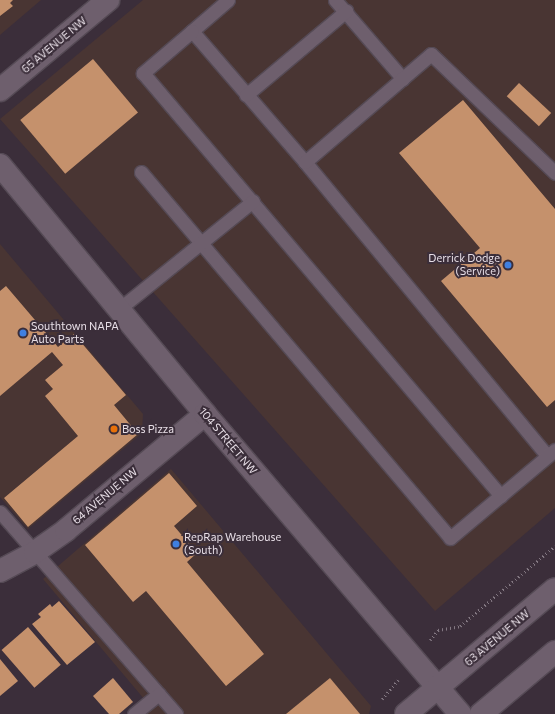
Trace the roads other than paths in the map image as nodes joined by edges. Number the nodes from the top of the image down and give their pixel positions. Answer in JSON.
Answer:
{"nodes":[{"id":1,"x":108,"y":0,"type":"edge"},
{"id":2,"x":228,"y":0,"type":"edge"},
{"id":3,"x":335,"y":0,"type":"edge"},
{"id":4,"x":346,"y":11,"type":"junction"},
{"id":5,"x":192,"y":32,"type":"junction"},
{"id":6,"x":403,"y":78,"type":"junction"},
{"id":7,"x":0,"y":90,"type":"edge"},
{"id":8,"x":246,"y":95,"type":"junction"},
{"id":9,"x":305,"y":162,"type":"junction"},
{"id":10,"x":0,"y":165,"type":"edge"},
{"id":11,"x":141,"y":172,"type":"dead end"},
{"id":12,"x":555,"y":173,"type":"edge"},
{"id":13,"x":253,"y":200,"type":"junction"},
{"id":14,"x":201,"y":243,"type":"junction"},
{"id":15,"x":119,"y":309,"type":"junction"},
{"id":16,"x":206,"y":414,"type":"junction"},
{"id":17,"x":551,"y":453,"type":"edge"},
{"id":18,"x":501,"y":496,"type":"junction"},
{"id":19,"x":0,"y":512,"type":"edge"},
{"id":20,"x":35,"y":552,"type":"junction"},
{"id":21,"x":0,"y":571,"type":"edge"},
{"id":22,"x":555,"y":589,"type":"edge"},
{"id":23,"x":555,"y":652,"type":"edge"},
{"id":24,"x":438,"y":687,"type":"junction"},
{"id":25,"x":159,"y":694,"type":"junction"},
{"id":26,"x":134,"y":714,"type":"edge"},
{"id":27,"x":176,"y":714,"type":"edge"},
{"id":28,"x":406,"y":714,"type":"edge"},
{"id":29,"x":460,"y":714,"type":"edge"},
{"id":30,"x":481,"y":714,"type":"edge"}],
"edges":[{"from":1,"to":7,"type":"main road","name":"65 AVENUE NW"},
{"from":2,"to":5,"type":"lane"},
{"from":3,"to":4,"type":"lane"},
{"from":4,"to":6,"type":"lane"},
{"from":4,"to":8,"type":"lane"},
{"from":5,"to":8,"type":"lane"},
{"from":5,"to":13,"type":"lane"},
{"from":6,"to":9,"type":"lane"},
{"from":6,"to":12,"type":"lane"},
{"from":8,"to":9,"type":"lane"},
{"from":9,"to":17,"type":"lane"},
{"from":10,"to":15,"type":"main road","name":"104 STREET NW"},
{"from":11,"to":14,"type":"lane"},
{"from":13,"to":14,"type":"lane"},
{"from":13,"to":18,"type":"lane"},
{"from":14,"to":15,"type":"lane"},
{"from":14,"to":18,"type":"lane"},
{"from":15,"to":16,"type":"main road","name":"104 STREET NW"},
{"from":16,"to":20,"type":"main road","name":"64 AVENUE NW"},
{"from":16,"to":24,"type":"main road","name":"104 STREET NW"},
{"from":17,"to":18,"type":"lane"},
{"from":19,"to":20,"type":"lane"},
{"from":20,"to":21,"type":"main road","name":"64 AVENUE NW"},
{"from":20,"to":25,"type":"lane"},
{"from":22,"to":24,"type":"main road","name":"63 AVENUE NW"},
{"from":23,"to":30,"type":"main road"},
{"from":24,"to":28,"type":"main road","name":"63 AVENUE NW"},
{"from":24,"to":29,"type":"main road","name":"104 STREET NW"},
{"from":25,"to":26,"type":"lane"},
{"from":25,"to":27,"type":"lane"}]}
